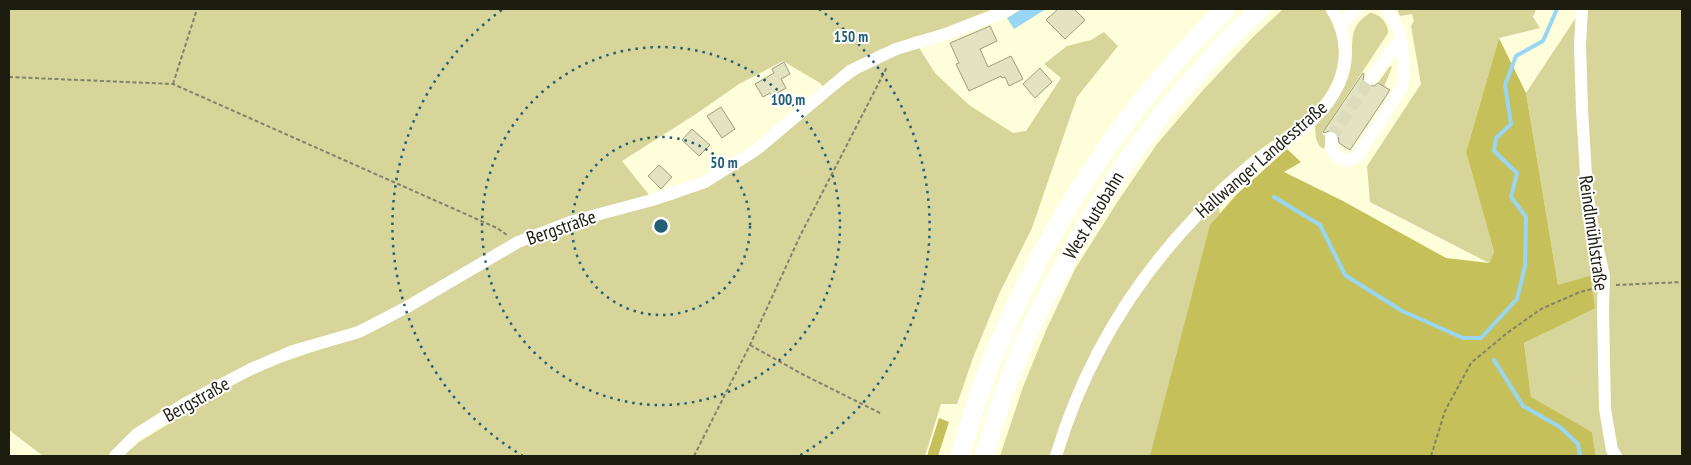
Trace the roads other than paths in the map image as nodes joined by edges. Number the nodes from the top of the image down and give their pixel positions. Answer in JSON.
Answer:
{"nodes":[{"id":1,"x":1009,"y":9,"type":"edge"},
{"id":2,"x":1226,"y":9,"type":"edge"},
{"id":3,"x":1260,"y":9,"type":"edge"},
{"id":4,"x":1332,"y":9,"type":"edge"},
{"id":5,"x":1357,"y":9,"type":"edge"},
{"id":6,"x":1387,"y":9,"type":"edge"},
{"id":7,"x":1582,"y":9,"type":"edge"},
{"id":8,"x":1340,"y":24,"type":"junction"},
{"id":9,"x":1401,"y":39,"type":"junction"},
{"id":10,"x":1371,"y":78,"type":"tunnel mouth"},
{"id":11,"x":1331,"y":138,"type":"dead end"},
{"id":12,"x":115,"y":456,"type":"edge"},
{"id":13,"x":960,"y":456,"type":"edge"},
{"id":14,"x":984,"y":456,"type":"edge"},
{"id":15,"x":1056,"y":456,"type":"edge"},
{"id":16,"x":1616,"y":456,"type":"edge"}],
"edges":[{"from":1,"to":12,"type":"street","name":"Bergstraße"},
{"from":2,"to":13,"type":"highway","name":"West Autobahn"},
{"from":3,"to":14,"type":"highway","name":"West Autobahn"},
{"from":4,"to":8,"type":"street","name":"Hallwanger Landesstraße"},
{"from":5,"to":8,"type":"street"},
{"from":6,"to":9,"type":"street"},
{"from":7,"to":16,"type":"street","name":"Reindlmühlstraße"},
{"from":8,"to":15,"type":"street","name":"Hallwanger Landesstraße"},
{"from":9,"to":10,"type":"street"},
{"from":9,"to":11,"type":"street"}]}
